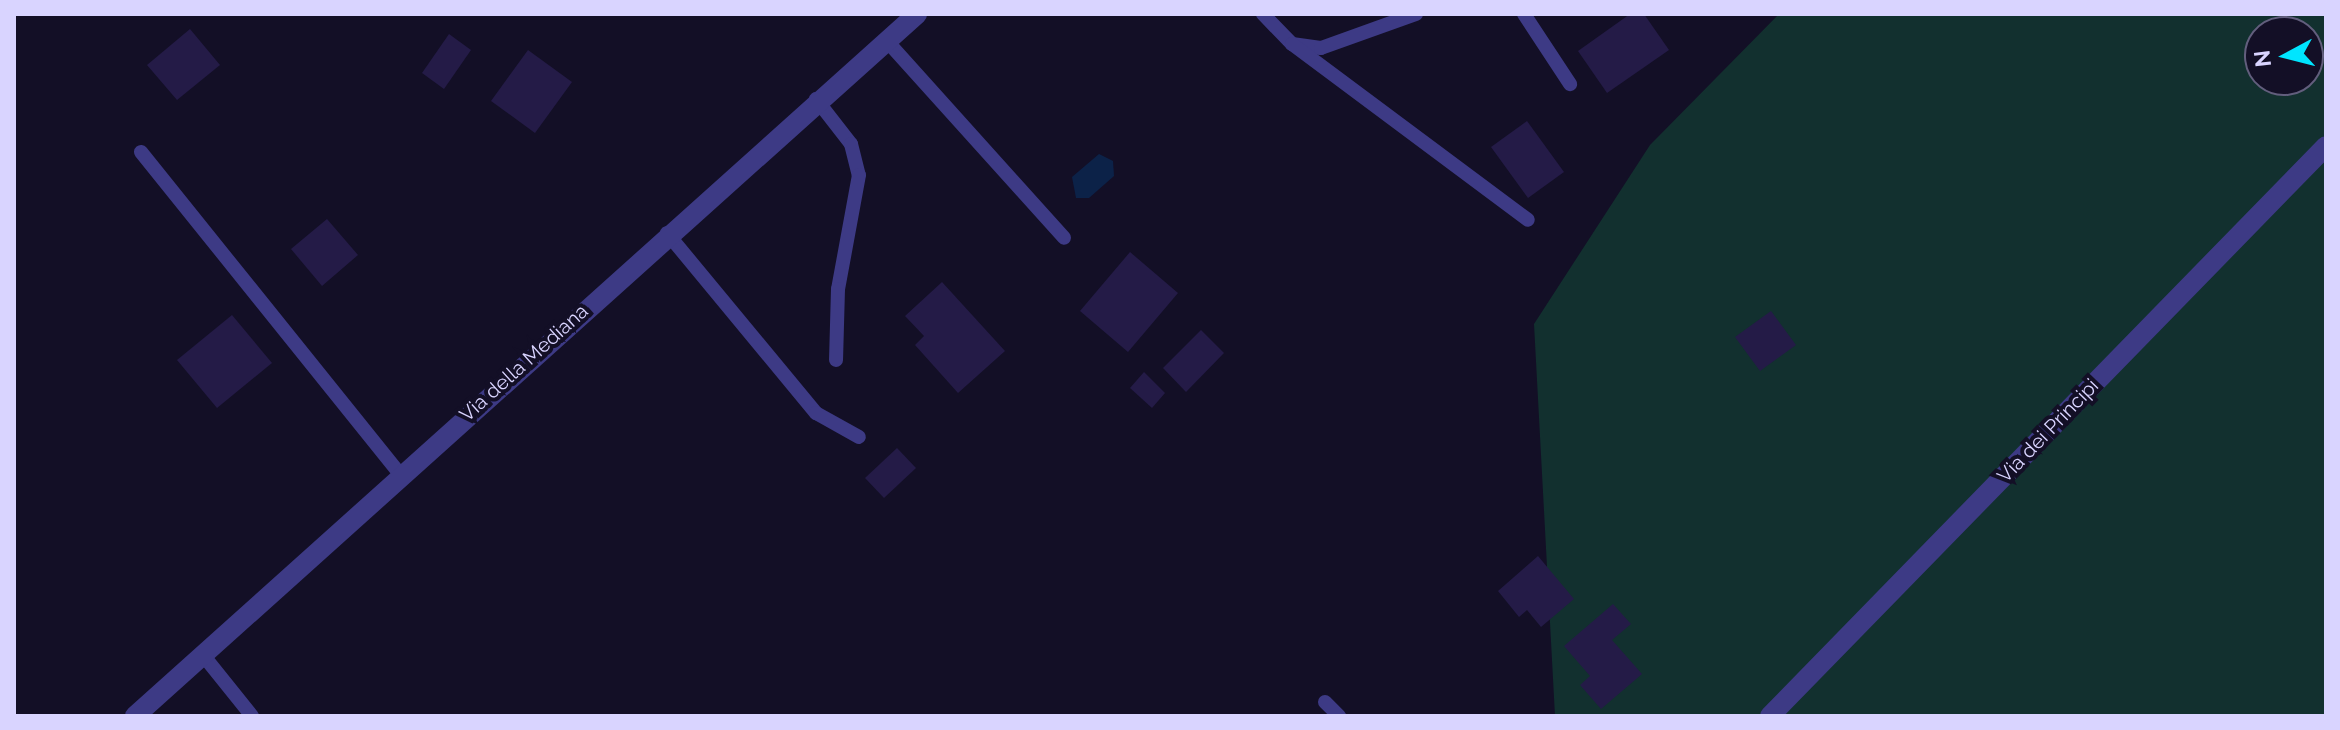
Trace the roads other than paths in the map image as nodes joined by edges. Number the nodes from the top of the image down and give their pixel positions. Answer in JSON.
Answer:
{"nodes":[{"id":1,"x":917,"y":14,"type":"edge"},
{"id":2,"x":1263,"y":14,"type":"edge"},
{"id":3,"x":1416,"y":14,"type":"edge"},
{"id":4,"x":1524,"y":14,"type":"edge"},
{"id":5,"x":886,"y":40,"type":"junction"},
{"id":6,"x":1292,"y":44,"type":"junction"},
{"id":7,"x":1570,"y":84,"type":"dead end"},
{"id":8,"x":816,"y":99,"type":"junction"},
{"id":9,"x":2326,"y":146,"type":"edge"},
{"id":10,"x":141,"y":152,"type":"dead end"},
{"id":11,"x":1528,"y":220,"type":"dead end"},
{"id":12,"x":667,"y":233,"type":"junction"},
{"id":13,"x":1064,"y":238,"type":"dead end"},
{"id":14,"x":836,"y":360,"type":"dead end"},
{"id":15,"x":859,"y":437,"type":"dead end"},
{"id":16,"x":401,"y":475,"type":"junction"},
{"id":17,"x":203,"y":655,"type":"junction"},
{"id":18,"x":1325,"y":702,"type":"dead end"},
{"id":19,"x":135,"y":716,"type":"edge"},
{"id":20,"x":252,"y":716,"type":"edge"},
{"id":21,"x":1339,"y":716,"type":"edge"},
{"id":22,"x":1770,"y":716,"type":"edge"}],
"edges":[{"from":1,"to":5,"type":"street","name":"Via della Mediana"},
{"from":2,"to":6,"type":"lane"},
{"from":3,"to":6,"type":"lane"},
{"from":4,"to":7,"type":"lane"},
{"from":5,"to":8,"type":"street","name":"Via della Mediana"},
{"from":5,"to":13,"type":"lane"},
{"from":6,"to":11,"type":"lane"},
{"from":8,"to":12,"type":"street","name":"Via della Mediana"},
{"from":8,"to":14,"type":"lane"},
{"from":9,"to":22,"type":"street","name":"Via dei Principi"},
{"from":10,"to":16,"type":"lane"},
{"from":12,"to":15,"type":"lane"},
{"from":12,"to":16,"type":"street","name":"Via della Mediana"},
{"from":16,"to":17,"type":"street","name":"Via della Mediana"},
{"from":17,"to":19,"type":"street","name":"Via della Mediana"},
{"from":17,"to":20,"type":"lane"},
{"from":18,"to":21,"type":"lane"}]}
